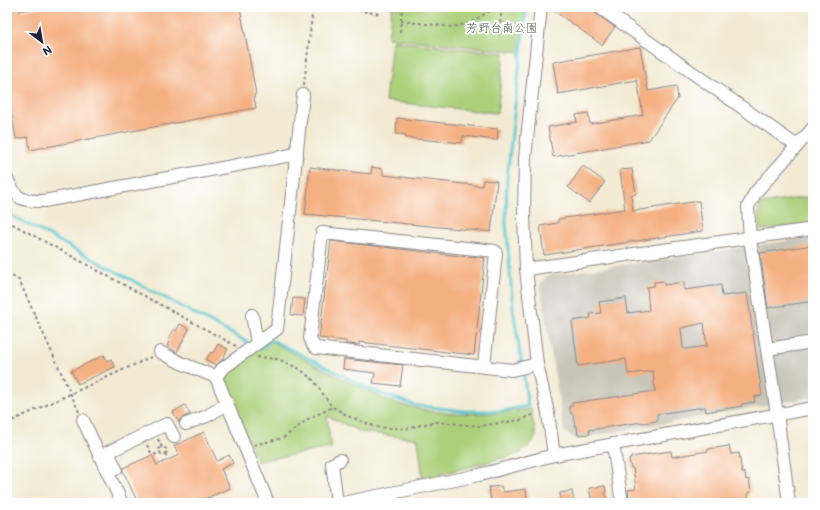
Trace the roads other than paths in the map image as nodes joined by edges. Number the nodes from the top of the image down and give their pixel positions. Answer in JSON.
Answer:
{"nodes":[{"id":1,"x":541,"y":7,"type":"edge"},
{"id":2,"x":599,"y":7,"type":"edge"},
{"id":3,"x":303,"y":95,"type":"road end"},
{"id":4,"x":813,"y":128,"type":"edge"},
{"id":5,"x":797,"y":146,"type":"junction"},
{"id":6,"x":297,"y":154,"type":"junction"},
{"id":7,"x":7,"y":178,"type":"edge"},
{"id":8,"x":813,"y":229,"type":"edge"},
{"id":9,"x":750,"y":239,"type":"junction"},
{"id":10,"x":526,"y":269,"type":"junction"},
{"id":11,"x":252,"y":315,"type":"dead end"},
{"id":12,"x":813,"y":342,"type":"edge"},
{"id":13,"x":257,"y":343,"type":"junction"},
{"id":14,"x":767,"y":349,"type":"junction"},
{"id":15,"x":160,"y":352,"type":"road end"},
{"id":16,"x":537,"y":364,"type":"junction"},
{"id":17,"x":484,"y":366,"type":"junction"},
{"id":18,"x":216,"y":377,"type":"junction"},
{"id":19,"x":227,"y":404,"type":"junction"},
{"id":20,"x":813,"y":408,"type":"edge"},
{"id":21,"x":777,"y":414,"type":"junction"},
{"id":22,"x":192,"y":418,"type":"dead end"},
{"id":23,"x":83,"y":420,"type":"road end"},
{"id":24,"x":174,"y":437,"type":"dead end"},
{"id":25,"x":613,"y":444,"type":"junction"},
{"id":26,"x":104,"y":454,"type":"junction"},
{"id":27,"x":554,"y":455,"type":"junction"},
{"id":28,"x":340,"y":460,"type":"dead end"},
{"id":29,"x":116,"y":469,"type":"dead end"},
{"id":30,"x":371,"y":500,"type":"edge"},
{"id":31,"x":122,"y":503,"type":"edge"},
{"id":32,"x":268,"y":503,"type":"edge"},
{"id":33,"x":337,"y":503,"type":"edge"},
{"id":34,"x":343,"y":503,"type":"edge"},
{"id":35,"x":622,"y":503,"type":"edge"},
{"id":36,"x":788,"y":503,"type":"edge"}],
"edges":[{"from":1,"to":10,"type":"street"},
{"from":2,"to":5,"type":"street"},
{"from":3,"to":6,"type":"street"},
{"from":4,"to":5,"type":"street"},
{"from":5,"to":9,"type":"street"},
{"from":6,"to":7,"type":"street"},
{"from":6,"to":13,"type":"street"},
{"from":8,"to":9,"type":"street"},
{"from":9,"to":10,"type":"street"},
{"from":9,"to":14,"type":"street"},
{"from":10,"to":16,"type":"street"},
{"from":11,"to":13,"type":"street"},
{"from":12,"to":14,"type":"street"},
{"from":13,"to":18,"type":"street"},
{"from":14,"to":21,"type":"street"},
{"from":15,"to":18,"type":"street"},
{"from":16,"to":17,"type":"street"},
{"from":16,"to":27,"type":"street"},
{"from":17,"to":17,"type":"street"},
{"from":18,"to":19,"type":"street"},
{"from":19,"to":22,"type":"street"},
{"from":19,"to":32,"type":"street"},
{"from":20,"to":21,"type":"street"},
{"from":21,"to":25,"type":"street"},
{"from":21,"to":36,"type":"street"},
{"from":23,"to":26,"type":"street"},
{"from":24,"to":26,"type":"street"},
{"from":25,"to":27,"type":"street"},
{"from":25,"to":35,"type":"street"},
{"from":26,"to":29,"type":"street"},
{"from":26,"to":31,"type":"street"},
{"from":27,"to":30,"type":"street"},
{"from":28,"to":33,"type":"street"},
{"from":30,"to":34,"type":"street"}]}
